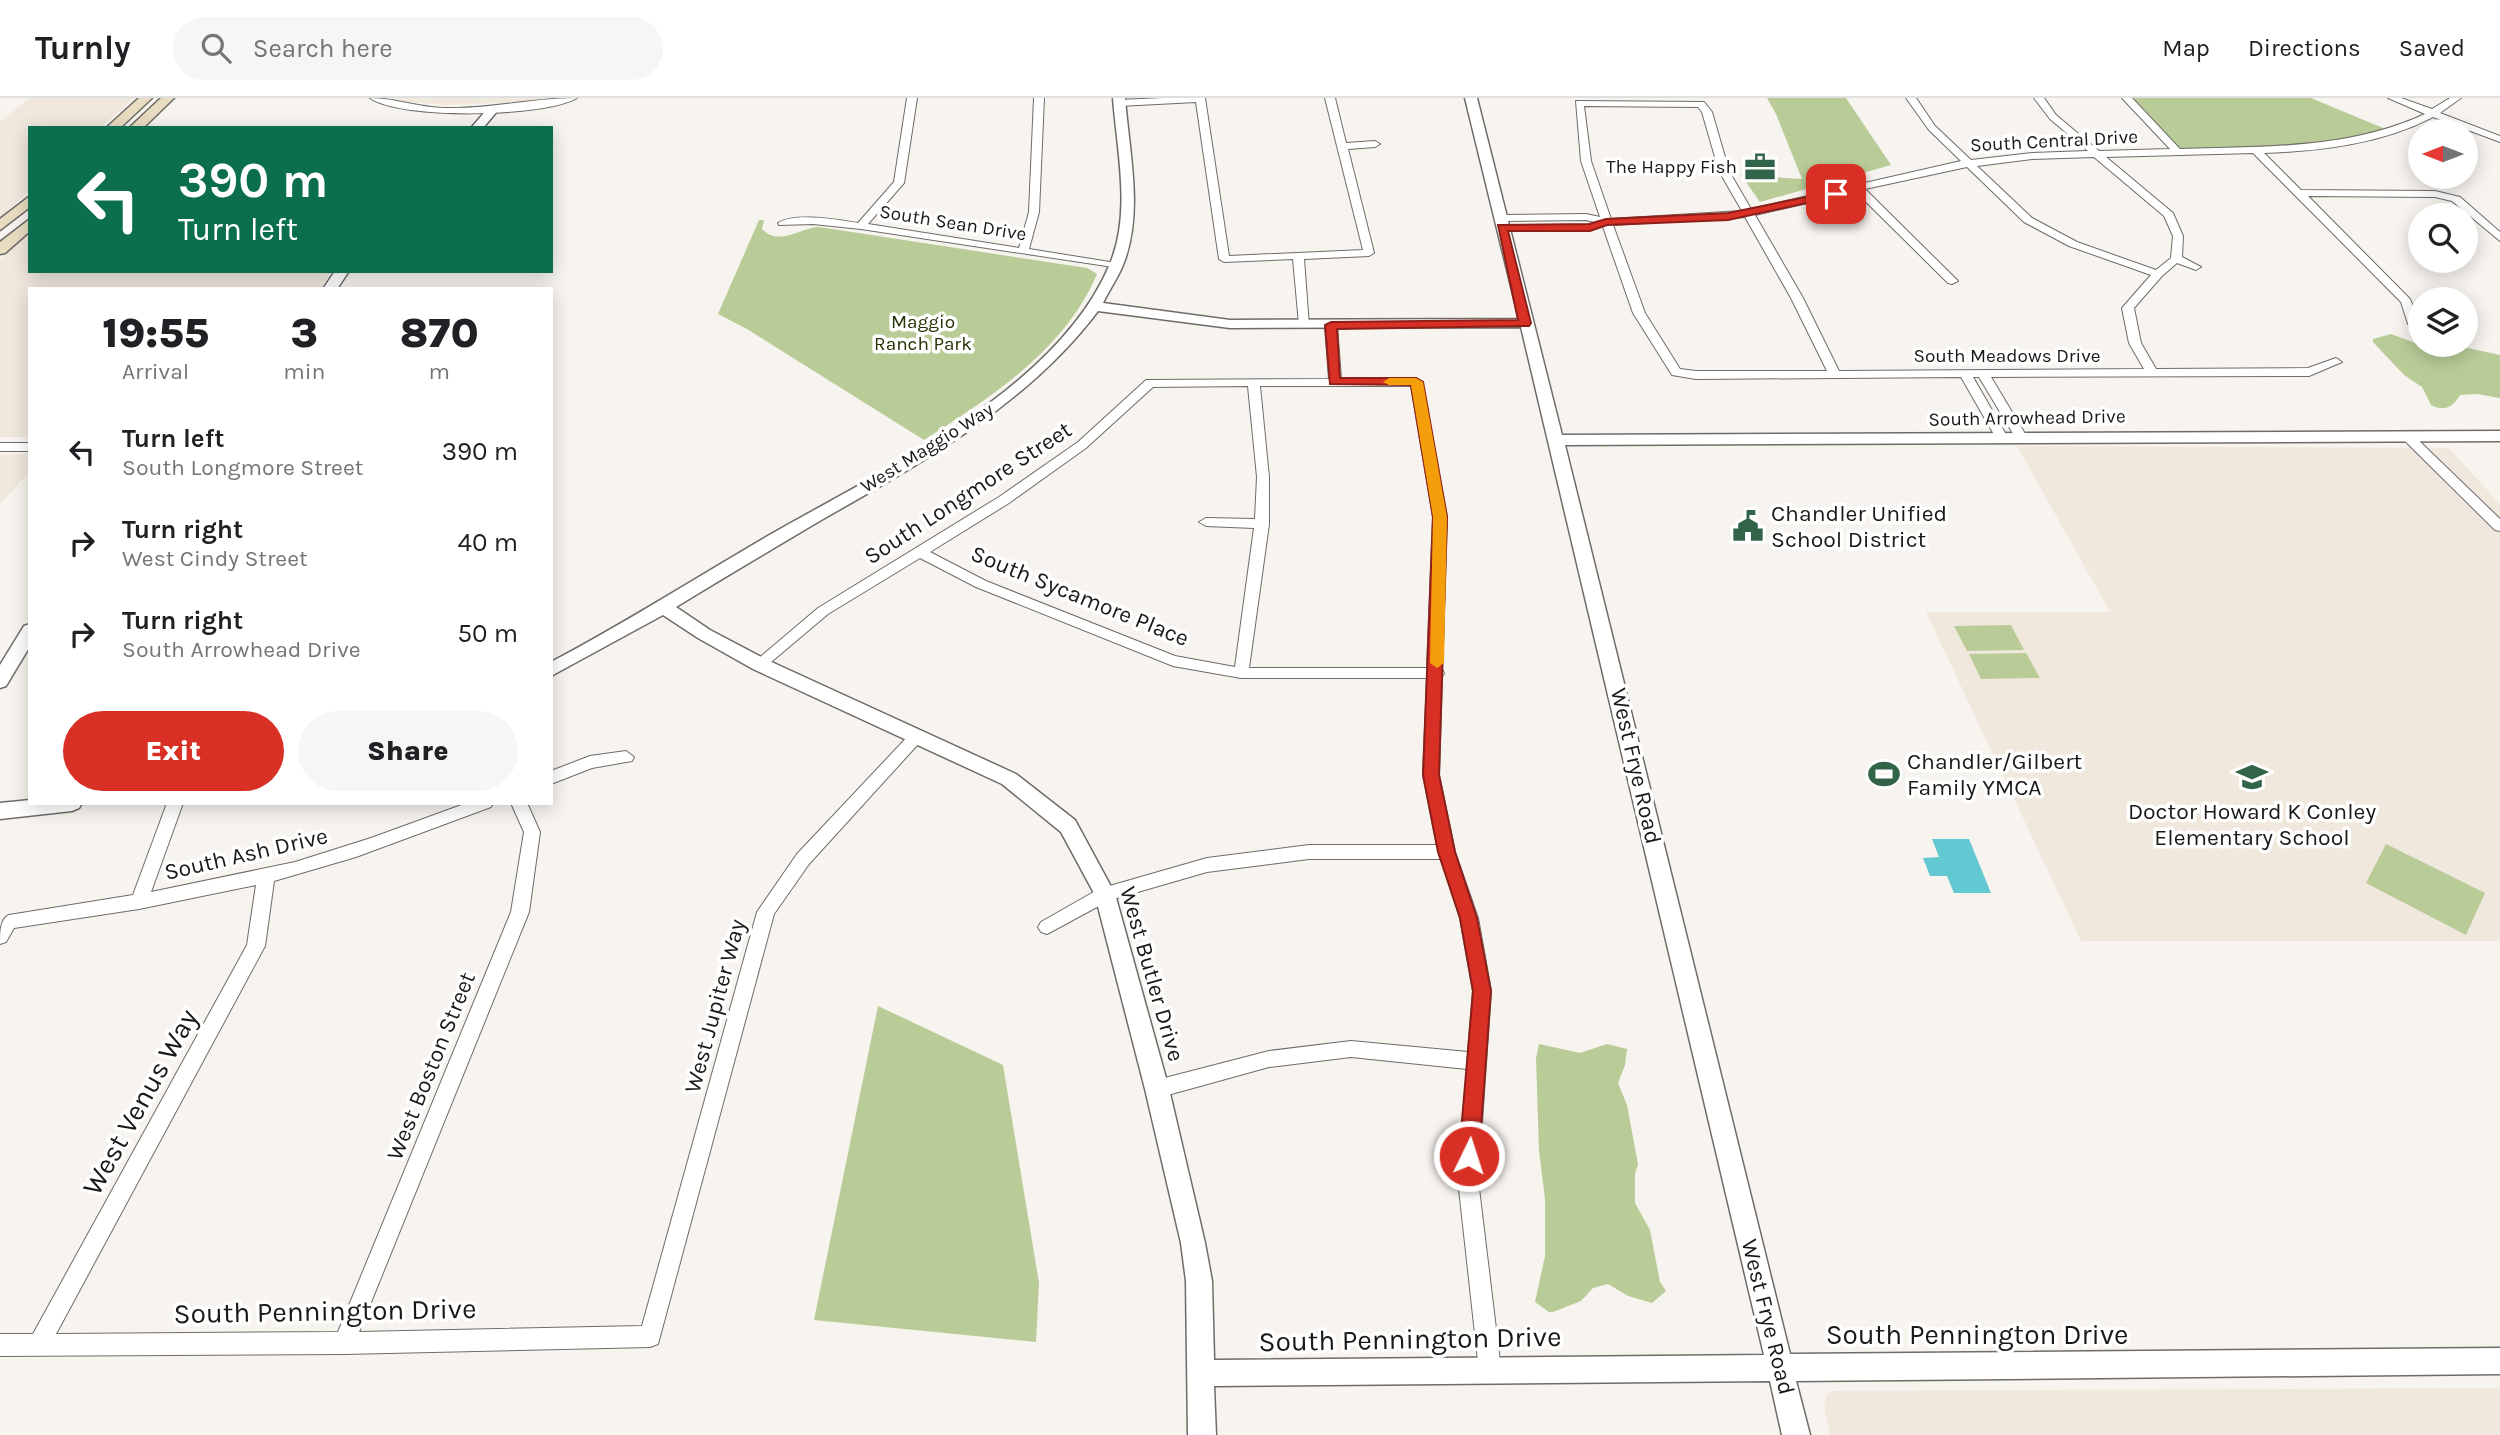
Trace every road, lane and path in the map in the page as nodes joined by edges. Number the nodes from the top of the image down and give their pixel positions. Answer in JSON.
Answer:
{"nodes":[{"id":1,"x":146,"y":98,"type":"edge"},
{"id":2,"x":169,"y":98,"type":"edge"},
{"id":3,"x":375,"y":98,"type":"edge"},
{"id":4,"x":572,"y":98,"type":"edge"},
{"id":5,"x":912,"y":98,"type":"edge"},
{"id":6,"x":1039,"y":98,"type":"edge"},
{"id":7,"x":1329,"y":98,"type":"edge"},
{"id":8,"x":1471,"y":98,"type":"edge"},
{"id":9,"x":1911,"y":98,"type":"edge"},
{"id":10,"x":2039,"y":98,"type":"edge"},
{"id":11,"x":2127,"y":98,"type":"edge"},
{"id":12,"x":2393,"y":98,"type":"edge"},
{"id":13,"x":2456,"y":98,"type":"edge"},
{"id":14,"x":1200,"y":99,"type":"edge"},
{"id":15,"x":1119,"y":100,"type":"edge"},
{"id":16,"x":493,"y":109,"type":"junction"},
{"id":17,"x":2436,"y":113,"type":"junction"},
{"id":18,"x":114,"y":126,"type":"edge"},
{"id":19,"x":137,"y":126,"type":"edge"},
{"id":20,"x":479,"y":126,"type":"edge"},
{"id":21,"x":2500,"y":139,"type":"edge"},
{"id":22,"x":1376,"y":144,"type":"dead end"},
{"id":23,"x":1343,"y":146,"type":"junction"},
{"id":24,"x":2256,"y":150,"type":"junction"},
{"id":25,"x":2178,"y":152,"type":"junction"},
{"id":26,"x":2096,"y":154,"type":"junction"},
{"id":27,"x":1968,"y":162,"type":"junction"},
{"id":28,"x":1858,"y":188,"type":"junction"},
{"id":29,"x":2299,"y":193,"type":"junction"},
{"id":30,"x":28,"y":202,"type":"edge"},
{"id":31,"x":1748,"y":213,"type":"junction"},
{"id":32,"x":1606,"y":222,"type":"junction"},
{"id":33,"x":783,"y":223,"type":"dead end"},
{"id":34,"x":1501,"y":223,"type":"junction"},
{"id":35,"x":28,"y":225,"type":"edge"},
{"id":36,"x":0,"y":226,"type":"edge"},
{"id":37,"x":861,"y":226,"type":"junction"},
{"id":38,"x":2500,"y":238,"type":"edge"},
{"id":39,"x":0,"y":250,"type":"edge"},
{"id":40,"x":1023,"y":252,"type":"junction"},
{"id":41,"x":1298,"y":257,"type":"junction"},
{"id":42,"x":2176,"y":259,"type":"junction"},
{"id":43,"x":1116,"y":266,"type":"junction"},
{"id":44,"x":2196,"y":267,"type":"dead end"},
{"id":45,"x":2158,"y":274,"type":"junction"},
{"id":46,"x":1952,"y":281,"type":"dead end"},
{"id":47,"x":1094,"y":306,"type":"junction"},
{"id":48,"x":2408,"y":307,"type":"edge"},
{"id":49,"x":1525,"y":323,"type":"junction"},
{"id":50,"x":1305,"y":324,"type":"junction"},
{"id":51,"x":1331,"y":325,"type":"junction"},
{"id":52,"x":2336,"y":362,"type":"dead end"},
{"id":53,"x":2153,"y":373,"type":"junction"},
{"id":54,"x":1835,"y":374,"type":"junction"},
{"id":55,"x":1965,"y":374,"type":"junction"},
{"id":56,"x":1983,"y":374,"type":"junction"},
{"id":57,"x":1254,"y":382,"type":"junction"},
{"id":58,"x":1335,"y":382,"type":"junction"},
{"id":59,"x":2500,"y":436,"type":"edge"},
{"id":60,"x":2002,"y":438,"type":"junction"},
{"id":61,"x":2021,"y":438,"type":"junction"},
{"id":62,"x":2409,"y":438,"type":"junction"},
{"id":63,"x":1554,"y":440,"type":"junction"},
{"id":64,"x":0,"y":447,"type":"edge"},
{"id":65,"x":28,"y":447,"type":"edge"},
{"id":66,"x":1206,"y":522,"type":"dead end"},
{"id":67,"x":1262,"y":524,"type":"junction"},
{"id":68,"x":2500,"y":527,"type":"edge"},
{"id":69,"x":920,"y":552,"type":"junction"},
{"id":70,"x":662,"y":606,"type":"junction"},
{"id":71,"x":28,"y":633,"type":"edge"},
{"id":72,"x":759,"y":664,"type":"junction"},
{"id":73,"x":553,"y":669,"type":"edge"},
{"id":74,"x":1241,"y":673,"type":"junction"},
{"id":75,"x":1437,"y":673,"type":"junction"},
{"id":76,"x":0,"y":681,"type":"edge"},
{"id":77,"x":916,"y":737,"type":"junction"},
{"id":78,"x":626,"y":757,"type":"dead end"},
{"id":79,"x":553,"y":777,"type":"edge"},
{"id":80,"x":54,"y":805,"type":"edge"},
{"id":81,"x":174,"y":805,"type":"edge"},
{"id":82,"x":480,"y":805,"type":"edge"},
{"id":83,"x":520,"y":805,"type":"edge"},
{"id":84,"x":0,"y":811,"type":"edge"},
{"id":85,"x":1447,"y":852,"type":"junction"},
{"id":86,"x":266,"y":877,"type":"junction"},
{"id":87,"x":1105,"y":894,"type":"junction"},
{"id":88,"x":139,"y":902,"type":"junction"},
{"id":89,"x":1047,"y":927,"type":"dead end"},
{"id":90,"x":4,"y":930,"type":"edge"},
{"id":91,"x":1476,"y":1061,"type":"junction"},
{"id":92,"x":1157,"y":1089,"type":"junction"},
{"id":93,"x":650,"y":1336,"type":"joint"},
{"id":94,"x":344,"y":1343,"type":"junction"},
{"id":95,"x":0,"y":1345,"type":"edge"},
{"id":96,"x":38,"y":1346,"type":"junction"},
{"id":97,"x":2500,"y":1361,"type":"edge"},
{"id":98,"x":1780,"y":1367,"type":"junction"},
{"id":99,"x":1490,"y":1370,"type":"junction"},
{"id":100,"x":1203,"y":1373,"type":"junction"},
{"id":101,"x":1202,"y":1435,"type":"edge"},
{"id":102,"x":1796,"y":1435,"type":"edge"}],
"edges":[{"from":1,"to":18,"type":"main road"},
{"from":2,"to":19,"type":"main road"},
{"from":3,"to":16,"type":"street"},
{"from":4,"to":16,"type":"street"},
{"from":5,"to":37,"type":"street"},
{"from":6,"to":40,"type":"street"},
{"from":7,"to":23,"type":"street"},
{"from":8,"to":34,"type":"street","name":"West Frye Road"},
{"from":9,"to":27,"type":"street"},
{"from":10,"to":26,"type":"street"},
{"from":11,"to":25,"type":"street"},
{"from":12,"to":17,"type":"street"},
{"from":13,"to":17,"type":"street","name":"South Central Drive"},
{"from":14,"to":15,"type":"street"},
{"from":14,"to":41,"type":"street"},
{"from":15,"to":43,"type":"street","name":"West Maggio Way"},
{"from":16,"to":20,"type":"street"},
{"from":17,"to":21,"type":"street"},
{"from":17,"to":24,"type":"street","name":"South Central Drive"},
{"from":22,"to":23,"type":"street"},
{"from":23,"to":41,"type":"street"},
{"from":24,"to":25,"type":"street","name":"South Central Drive"},
{"from":24,"to":29,"type":"street"},
{"from":25,"to":26,"type":"street","name":"South Central Drive"},
{"from":26,"to":27,"type":"street","name":"South Central Drive"},
{"from":26,"to":42,"type":"street"},
{"from":27,"to":28,"type":"street","name":"South Central Drive"},
{"from":27,"to":45,"type":"street"},
{"from":28,"to":31,"type":"street","name":"South Central Drive"},
{"from":28,"to":46,"type":"street"},
{"from":29,"to":38,"type":"street"},
{"from":29,"to":48,"type":"street"},
{"from":30,"to":36,"type":"main road"},
{"from":31,"to":32,"type":"street","name":"South Central Drive"},
{"from":31,"to":32,"type":"street"},
{"from":31,"to":54,"type":"street"},
{"from":32,"to":34,"type":"street","name":"South Central Drive"},
{"from":32,"to":54,"type":"street","name":"South Meadows Drive"},
{"from":33,"to":37,"type":"street","name":"South Sean Drive"},
{"from":34,"to":49,"type":"street","name":"West Frye Road"},
{"from":35,"to":39,"type":"main road"},
{"from":37,"to":40,"type":"street","name":"South Sean Drive"},
{"from":40,"to":43,"type":"street","name":"South Sean Drive"},
{"from":41,"to":50,"type":"street"},
{"from":42,"to":44,"type":"street"},
{"from":42,"to":45,"type":"street"},
{"from":43,"to":47,"type":"street","name":"West Maggio Way"},
{"from":45,"to":53,"type":"street"},
{"from":47,"to":50,"type":"street"},
{"from":47,"to":70,"type":"street","name":"West Maggio Way"},
{"from":49,"to":51,"type":"street"},
{"from":49,"to":63,"type":"street","name":"West Frye Road"},
{"from":50,"to":51,"type":"street"},
{"from":51,"to":58,"type":"street"},
{"from":52,"to":53,"type":"street","name":"South Meadows Drive"},
{"from":53,"to":56,"type":"street","name":"South Meadows Drive"},
{"from":54,"to":55,"type":"street","name":"South Meadows Drive"},
{"from":55,"to":56,"type":"street","name":"South Meadows Drive"},
{"from":55,"to":60,"type":"street"},
{"from":56,"to":61,"type":"street"},
{"from":57,"to":58,"type":"street","name":"South Longmore Street"},
{"from":57,"to":67,"type":"street"},
{"from":57,"to":69,"type":"street","name":"South Longmore Street"},
{"from":58,"to":75,"type":"street","name":"South Longmore Street"},
{"from":59,"to":62,"type":"street","name":"South Arrowhead Drive"},
{"from":60,"to":61,"type":"street","name":"South Arrowhead Drive"},
{"from":60,"to":63,"type":"street","name":"South Arrowhead Drive"},
{"from":61,"to":62,"type":"street","name":"South Arrowhead Drive"},
{"from":62,"to":68,"type":"street"},
{"from":63,"to":98,"type":"street","name":"West Frye Road"},
{"from":64,"to":65,"type":"street"},
{"from":66,"to":67,"type":"street"},
{"from":67,"to":74,"type":"street"},
{"from":69,"to":72,"type":"street","name":"South Longmore Street"},
{"from":69,"to":74,"type":"street","name":"South Sycamore Place"},
{"from":70,"to":72,"type":"street","name":"West Butler Drive"},
{"from":70,"to":73,"type":"street","name":"West Maggio Way"},
{"from":71,"to":76,"type":"street"},
{"from":72,"to":77,"type":"street","name":"West Butler Drive"},
{"from":74,"to":75,"type":"street","name":"South Sycamore Place"},
{"from":75,"to":85,"type":"street"},
{"from":77,"to":87,"type":"street","name":"West Butler Drive"},
{"from":77,"to":93,"type":"street","name":"West Jupiter Way"},
{"from":78,"to":79,"type":"street"},
{"from":80,"to":84,"type":"street"},
{"from":81,"to":88,"type":"street"},
{"from":82,"to":86,"type":"street","name":"South Ash Drive"},
{"from":83,"to":94,"type":"street","name":"West Boston Street"},
{"from":85,"to":87,"type":"street"},
{"from":85,"to":91,"type":"street"},
{"from":86,"to":88,"type":"street","name":"South Ash Drive"},
{"from":86,"to":96,"type":"street","name":"West Venus Way"},
{"from":87,"to":89,"type":"street"},
{"from":87,"to":92,"type":"street","name":"West Butler Drive"},
{"from":88,"to":90,"type":"street","name":"South Ash Drive"},
{"from":91,"to":92,"type":"street"},
{"from":91,"to":99,"type":"street"},
{"from":92,"to":100,"type":"street","name":"West Butler Drive"},
{"from":93,"to":94,"type":"street","name":"South Pennington Drive"},
{"from":94,"to":96,"type":"street","name":"South Pennington Drive"},
{"from":95,"to":96,"type":"street","name":"South Pennington Drive"},
{"from":97,"to":98,"type":"street","name":"South Pennington Drive"},
{"from":98,"to":99,"type":"street","name":"South Pennington Drive"},
{"from":98,"to":102,"type":"street","name":"West Frye Road"},
{"from":99,"to":100,"type":"street","name":"South Pennington Drive"},
{"from":100,"to":101,"type":"street","name":"West Butler Drive"}]}
